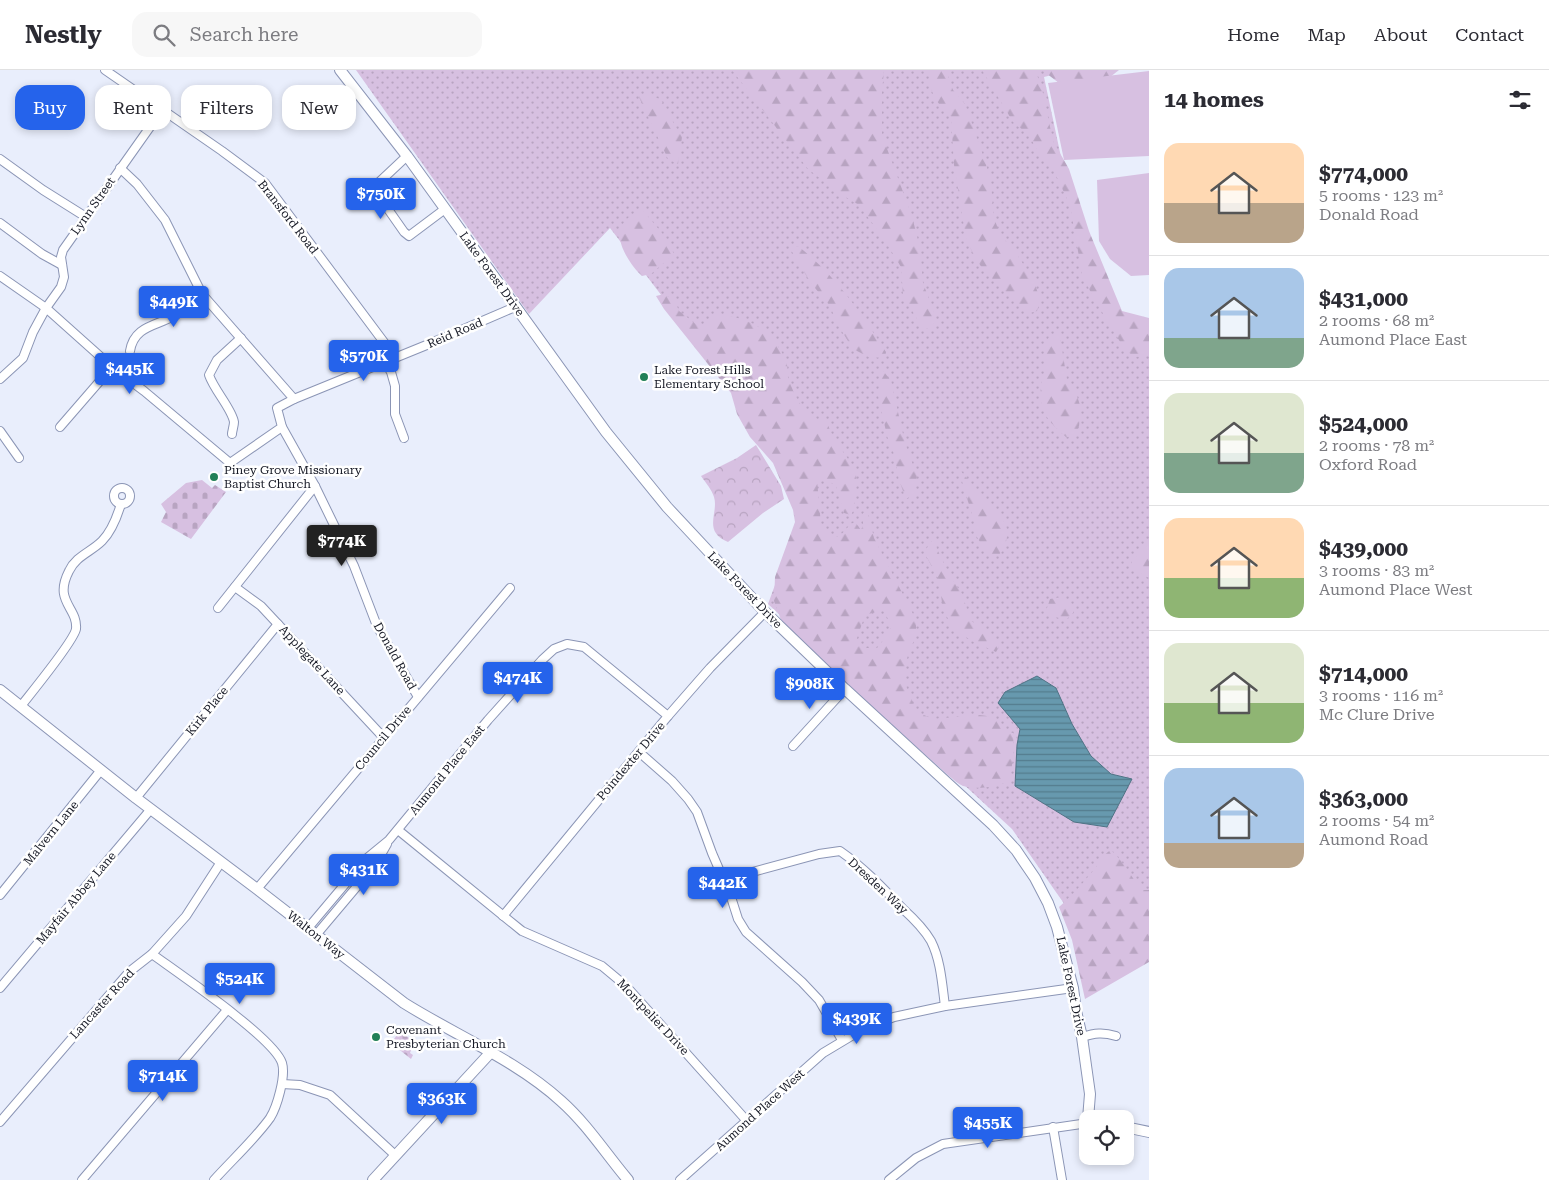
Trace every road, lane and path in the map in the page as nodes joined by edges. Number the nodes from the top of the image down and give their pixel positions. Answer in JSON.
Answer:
{"nodes":[{"id":1,"x":106,"y":70,"type":"edge"},
{"id":2,"x":340,"y":70,"type":"edge"},
{"id":3,"x":127,"y":85,"type":"edge"},
{"id":4,"x":171,"y":116,"type":"edge"},
{"id":5,"x":148,"y":130,"type":"edge"},
{"id":6,"x":406,"y":156,"type":"junction"},
{"id":7,"x":0,"y":159,"type":"edge"},
{"id":8,"x":120,"y":168,"type":"junction"},
{"id":9,"x":445,"y":209,"type":"junction"},
{"id":10,"x":86,"y":217,"type":"junction"},
{"id":11,"x":0,"y":224,"type":"edge"},
{"id":12,"x":62,"y":264,"type":"junction"},
{"id":13,"x":0,"y":276,"type":"edge"},
{"id":14,"x":202,"y":294,"type":"junction"},
{"id":15,"x":515,"y":307,"type":"junction"},
{"id":16,"x":46,"y":308,"type":"junction"},
{"id":17,"x":241,"y":338,"type":"junction"},
{"id":18,"x":130,"y":351,"type":"dead end"},
{"id":19,"x":395,"y":357,"type":"junction"},
{"id":20,"x":385,"y":361,"type":"junction"},
{"id":21,"x":112,"y":367,"type":"junction"},
{"id":22,"x":0,"y":379,"type":"edge"},
{"id":23,"x":294,"y":399,"type":"junction"},
{"id":24,"x":60,"y":427,"type":"dead end"},
{"id":25,"x":282,"y":427,"type":"junction"},
{"id":26,"x":0,"y":431,"type":"edge"},
{"id":27,"x":232,"y":434,"type":"dead end"},
{"id":28,"x":404,"y":438,"type":"dead end"},
{"id":29,"x":19,"y":458,"type":"dead end"},
{"id":30,"x":316,"y":486,"type":"junction"},
{"id":31,"x":121,"y":504,"type":"dead end"},
{"id":32,"x":235,"y":587,"type":"junction"},
{"id":33,"x":510,"y":588,"type":"dead end"},
{"id":34,"x":218,"y":608,"type":"dead end"},
{"id":35,"x":765,"y":612,"type":"junction"},
{"id":36,"x":278,"y":624,"type":"junction"},
{"id":37,"x":845,"y":689,"type":"junction"},
{"id":38,"x":2,"y":694,"type":"edge"},
{"id":39,"x":418,"y":697,"type":"junction"},
{"id":40,"x":21,"y":706,"type":"junction"},
{"id":41,"x":668,"y":716,"type":"junction"},
{"id":42,"x":384,"y":738,"type":"junction"},
{"id":43,"x":793,"y":746,"type":"dead end"},
{"id":44,"x":639,"y":752,"type":"junction"},
{"id":45,"x":101,"y":770,"type":"junction"},
{"id":46,"x":136,"y":798,"type":"junction"},
{"id":47,"x":151,"y":809,"type":"junction"},
{"id":48,"x":398,"y":830,"type":"junction"},
{"id":49,"x":221,"y":862,"type":"junction"},
{"id":50,"x":723,"y":880,"type":"junction"},
{"id":51,"x":257,"y":889,"type":"junction"},
{"id":52,"x":0,"y":895,"type":"edge"},
{"id":53,"x":503,"y":916,"type":"junction"},
{"id":54,"x":312,"y":932,"type":"junction"},
{"id":55,"x":152,"y":954,"type":"junction"},
{"id":56,"x":0,"y":988,"type":"edge"},
{"id":57,"x":1072,"y":988,"type":"junction"},
{"id":58,"x":945,"y":1006,"type":"junction"},
{"id":59,"x":227,"y":1010,"type":"junction"},
{"id":60,"x":1116,"y":1036,"type":"dead end"},
{"id":61,"x":1082,"y":1037,"type":"junction"},
{"id":62,"x":842,"y":1040,"type":"junction"},
{"id":63,"x":491,"y":1052,"type":"junction"},
{"id":64,"x":282,"y":1084,"type":"junction"},
{"id":65,"x":1089,"y":1110,"type":"edge"},
{"id":66,"x":747,"y":1121,"type":"junction"},
{"id":67,"x":0,"y":1122,"type":"edge"},
{"id":68,"x":1079,"y":1124,"type":"edge"},
{"id":69,"x":1053,"y":1127,"type":"junction"},
{"id":70,"x":1134,"y":1129,"type":"edge"},
{"id":71,"x":1149,"y":1132,"type":"edge"},
{"id":72,"x":395,"y":1155,"type":"junction"},
{"id":73,"x":82,"y":1180,"type":"edge"},
{"id":74,"x":214,"y":1180,"type":"edge"},
{"id":75,"x":373,"y":1180,"type":"edge"},
{"id":76,"x":628,"y":1180,"type":"edge"},
{"id":77,"x":680,"y":1180,"type":"edge"},
{"id":78,"x":889,"y":1180,"type":"edge"},
{"id":79,"x":1062,"y":1180,"type":"edge"}],
"edges":[{"from":1,"to":3,"type":"street","name":"Bransford Road"},
{"from":2,"to":6,"type":"street","name":"Lake Forest Drive"},
{"from":4,"to":19,"type":"street","name":"Bransford Road"},
{"from":5,"to":8,"type":"street","name":"Lynn Street"},
{"from":6,"to":9,"type":"street","name":"Lake Forest Drive"},
{"from":6,"to":9,"type":"street"},
{"from":7,"to":10,"type":"street"},
{"from":8,"to":10,"type":"street","name":"Lynn Street"},
{"from":8,"to":14,"type":"street"},
{"from":9,"to":15,"type":"street","name":"Lake Forest Drive"},
{"from":10,"to":12,"type":"street","name":"Lynn Street"},
{"from":11,"to":12,"type":"street"},
{"from":12,"to":16,"type":"street","name":"Lynn Street"},
{"from":13,"to":16,"type":"street"},
{"from":14,"to":17,"type":"street"},
{"from":14,"to":18,"type":"street"},
{"from":15,"to":19,"type":"street","name":"Reid Road"},
{"from":15,"to":35,"type":"street","name":"Lake Forest Drive"},
{"from":16,"to":21,"type":"street"},
{"from":16,"to":22,"type":"street","name":"Lynn Street"},
{"from":17,"to":23,"type":"street"},
{"from":17,"to":27,"type":"street"},
{"from":19,"to":20,"type":"street","name":"Reid Road"},
{"from":20,"to":23,"type":"street","name":"Reid Road"},
{"from":20,"to":28,"type":"street"},
{"from":21,"to":24,"type":"street"},
{"from":21,"to":25,"type":"street"},
{"from":23,"to":25,"type":"street","name":"Reid Road"},
{"from":25,"to":30,"type":"street","name":"Donald Road"},
{"from":26,"to":29,"type":"street"},
{"from":30,"to":32,"type":"street"},
{"from":30,"to":39,"type":"street","name":"Donald Road"},
{"from":31,"to":40,"type":"street"},
{"from":32,"to":34,"type":"street"},
{"from":32,"to":36,"type":"street","name":"Applegate Lane"},
{"from":33,"to":39,"type":"street","name":"Council Drive"},
{"from":35,"to":37,"type":"street","name":"Lake Forest Drive"},
{"from":35,"to":41,"type":"street","name":"Poindexter Drive"},
{"from":36,"to":42,"type":"street","name":"Applegate Lane"},
{"from":36,"to":46,"type":"street","name":"Kirk Place"},
{"from":37,"to":43,"type":"street"},
{"from":37,"to":57,"type":"street","name":"Lake Forest Drive"},
{"from":38,"to":40,"type":"street","name":"Walton Way"},
{"from":39,"to":42,"type":"street","name":"Council Drive"},
{"from":40,"to":45,"type":"street","name":"Walton Way"},
{"from":41,"to":44,"type":"street","name":"Poindexter Drive"},
{"from":41,"to":48,"type":"street","name":"Aumond Place East"},
{"from":42,"to":51,"type":"street","name":"Council Drive"},
{"from":44,"to":50,"type":"street"},
{"from":44,"to":53,"type":"street","name":"Poindexter Drive"},
{"from":45,"to":46,"type":"street","name":"Walton Way"},
{"from":45,"to":52,"type":"street","name":"Malvern Lane"},
{"from":46,"to":47,"type":"street","name":"Walton Way"},
{"from":47,"to":49,"type":"street","name":"Walton Way"},
{"from":47,"to":56,"type":"street","name":"Mayfair Abbey Lane"},
{"from":48,"to":53,"type":"street","name":"Montpelier Drive"},
{"from":48,"to":54,"type":"street","name":"Aumond Place East"},
{"from":49,"to":51,"type":"street","name":"Walton Way"},
{"from":49,"to":55,"type":"street","name":"Lancaster Road"},
{"from":50,"to":58,"type":"street","name":"Dresden Way"},
{"from":50,"to":62,"type":"street"},
{"from":51,"to":54,"type":"street","name":"Walton Way"},
{"from":53,"to":66,"type":"street","name":"Montpelier Drive"},
{"from":54,"to":63,"type":"street","name":"Walton Way"},
{"from":55,"to":59,"type":"street"},
{"from":55,"to":67,"type":"street","name":"Lancaster Road"},
{"from":57,"to":58,"type":"street","name":"Aumond Place West"},
{"from":57,"to":61,"type":"street","name":"Lake Forest Drive"},
{"from":58,"to":62,"type":"street","name":"Aumond Place West"},
{"from":59,"to":64,"type":"street"},
{"from":59,"to":73,"type":"street"},
{"from":60,"to":61,"type":"street"},
{"from":61,"to":65,"type":"street","name":"Lake Forest Drive"},
{"from":62,"to":66,"type":"street","name":"Aumond Place West"},
{"from":63,"to":72,"type":"street"},
{"from":63,"to":76,"type":"street","name":"Walton Way"},
{"from":64,"to":72,"type":"street"},
{"from":64,"to":74,"type":"street"},
{"from":66,"to":77,"type":"street","name":"Aumond Place West"},
{"from":68,"to":69,"type":"street"},
{"from":69,"to":78,"type":"street"},
{"from":69,"to":79,"type":"street"},
{"from":70,"to":71,"type":"street"},
{"from":72,"to":75,"type":"street"}]}
